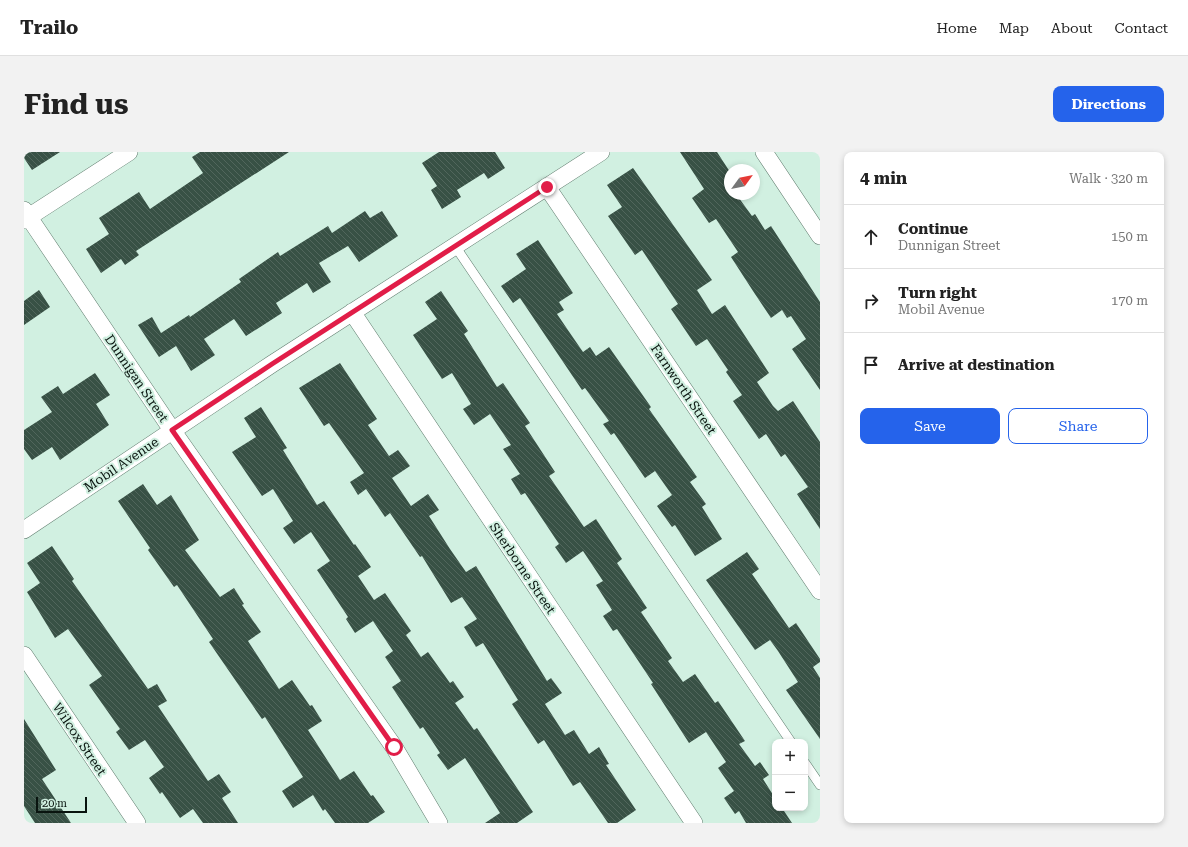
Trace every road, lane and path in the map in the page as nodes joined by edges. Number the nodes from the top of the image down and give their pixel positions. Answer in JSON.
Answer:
{"nodes":[{"id":1,"x":129,"y":152,"type":"edge"},
{"id":2,"x":601,"y":152,"type":"edge"},
{"id":3,"x":764,"y":152,"type":"edge"},
{"id":4,"x":547,"y":187,"type":"junction"},
{"id":5,"x":26,"y":216,"type":"edge"},
{"id":6,"x":820,"y":236,"type":"edge"},
{"id":7,"x":455,"y":246,"type":"junction"},
{"id":8,"x":352,"y":312,"type":"junction"},
{"id":9,"x":172,"y":430,"type":"junction"},
{"id":10,"x":24,"y":530,"type":"edge"},
{"id":11,"x":820,"y":591,"type":"edge"},
{"id":12,"x":24,"y":656,"type":"edge"},
{"id":13,"x":789,"y":739,"type":"edge"},
{"id":14,"x":808,"y":767,"type":"edge"},
{"id":15,"x":820,"y":785,"type":"edge"},
{"id":16,"x":137,"y":823,"type":"edge"},
{"id":17,"x":439,"y":823,"type":"edge"},
{"id":18,"x":694,"y":823,"type":"edge"}],
"edges":[{"from":1,"to":5,"type":"street"},
{"from":2,"to":4,"type":"street","name":"Mobil Avenue"},
{"from":3,"to":6,"type":"street"},
{"from":4,"to":7,"type":"street","name":"Mobil Avenue"},
{"from":4,"to":11,"type":"street","name":"Farnworth Street"},
{"from":5,"to":9,"type":"street","name":"Dunnigan Street"},
{"from":7,"to":8,"type":"street","name":"Mobil Avenue"},
{"from":7,"to":13,"type":"lane"},
{"from":8,"to":9,"type":"street","name":"Mobil Avenue"},
{"from":8,"to":18,"type":"street","name":"Sherborne Street"},
{"from":9,"to":10,"type":"street","name":"Mobil Avenue"},
{"from":9,"to":17,"type":"street","name":"Dunnigan Street"},
{"from":12,"to":16,"type":"street","name":"Wilcox Street"},
{"from":14,"to":15,"type":"lane"}]}
